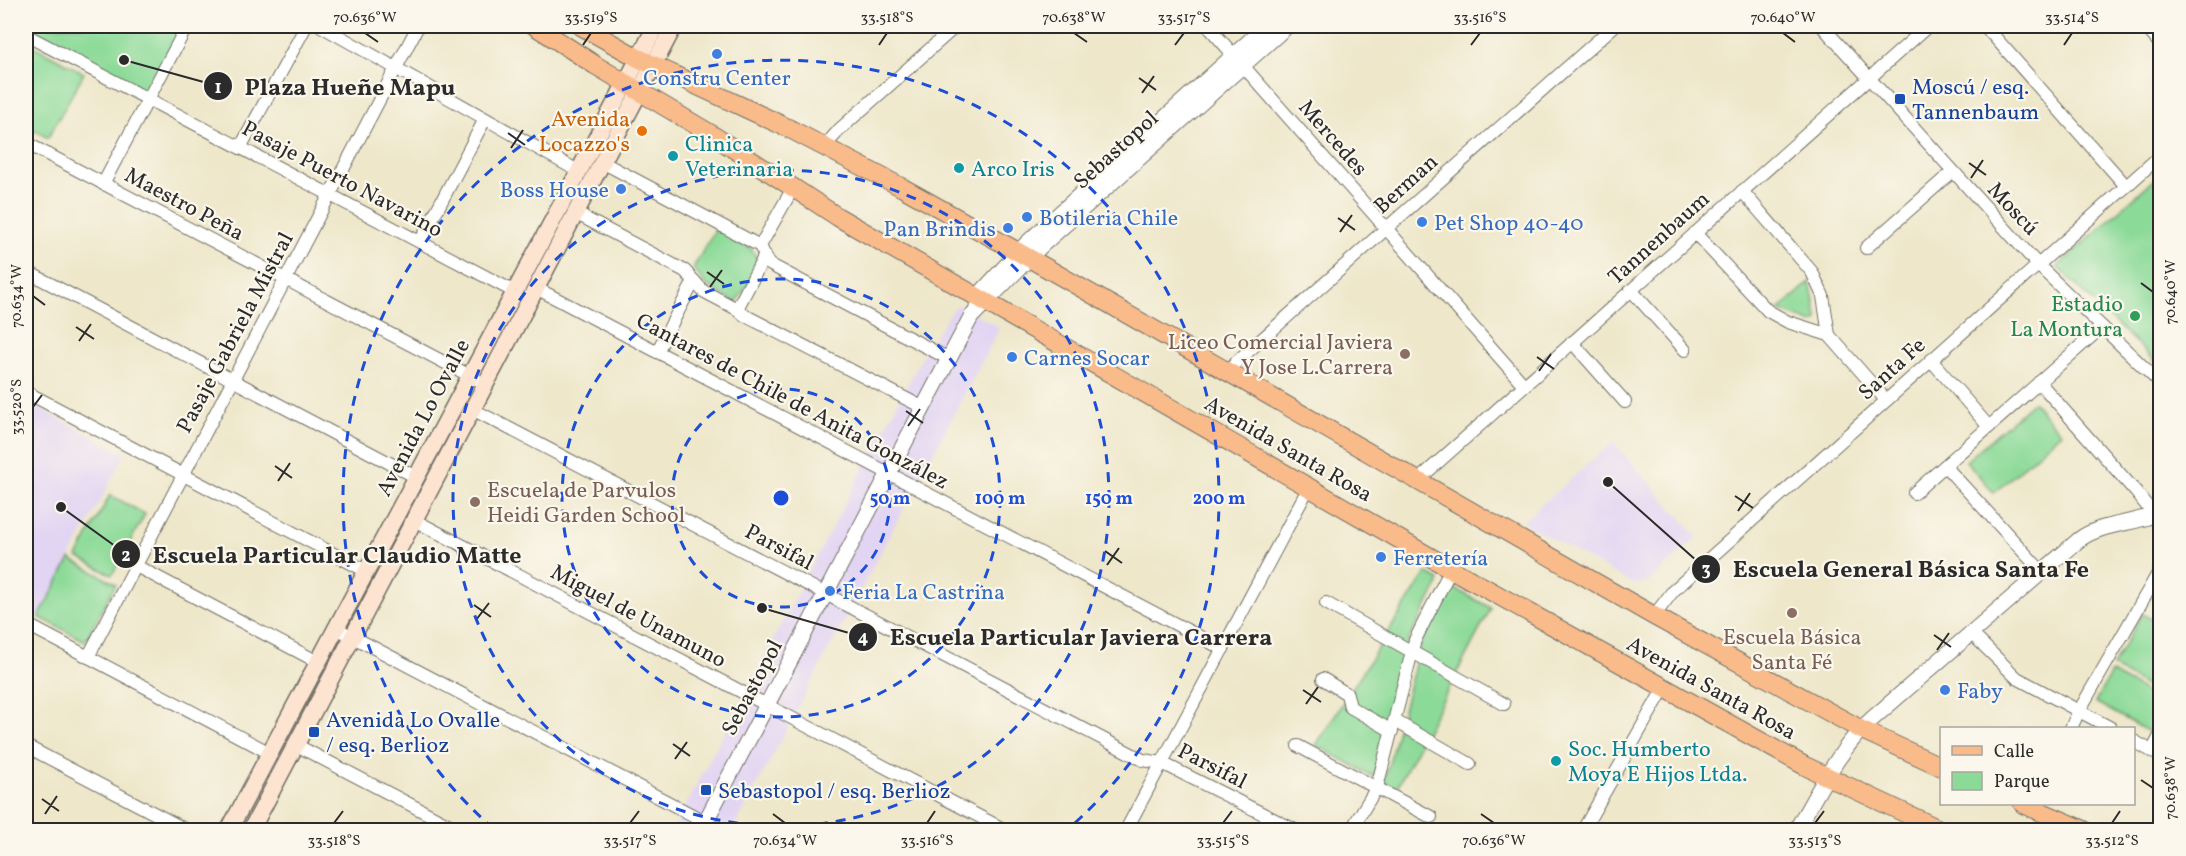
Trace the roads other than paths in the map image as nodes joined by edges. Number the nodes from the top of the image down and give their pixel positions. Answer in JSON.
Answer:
{"nodes":[{"id":1,"x":187,"y":26,"type":"edge"},
{"id":2,"x":306,"y":26,"type":"edge"},
{"id":3,"x":321,"y":26,"type":"edge"},
{"id":4,"x":418,"y":26,"type":"edge"},
{"id":5,"x":535,"y":26,"type":"edge"},
{"id":6,"x":580,"y":26,"type":"edge"},
{"id":7,"x":656,"y":26,"type":"edge"},
{"id":8,"x":674,"y":26,"type":"edge"},
{"id":9,"x":956,"y":26,"type":"edge"},
{"id":10,"x":1208,"y":26,"type":"edge"},
{"id":11,"x":1266,"y":26,"type":"edge"},
{"id":12,"x":1287,"y":26,"type":"edge"},
{"id":13,"x":1614,"y":26,"type":"edge"},
{"id":14,"x":1822,"y":26,"type":"edge"},
{"id":15,"x":1928,"y":26,"type":"edge"},
{"id":16,"x":1985,"y":26,"type":"edge"},
{"id":17,"x":2145,"y":26,"type":"edge"},
{"id":18,"x":26,"y":35,"type":"edge"},
{"id":19,"x":2160,"y":44,"type":"edge"},
{"id":20,"x":1238,"y":60,"type":"junction"},
{"id":21,"x":645,"y":61,"type":"junction"},
{"id":22,"x":396,"y":68,"type":"junction"},
{"id":23,"x":1869,"y":78,"type":"junction"},
{"id":24,"x":632,"y":87,"type":"junction"},
{"id":25,"x":148,"y":99,"type":"junction"},
{"id":26,"x":486,"y":119,"type":"junction"},
{"id":27,"x":26,"y":143,"type":"edge"},
{"id":28,"x":825,"y":147,"type":"junction"},
{"id":29,"x":240,"y":148,"type":"junction"},
{"id":30,"x":2160,"y":156,"type":"edge"},
{"id":31,"x":602,"y":162,"type":"junction"},
{"id":32,"x":578,"y":171,"type":"junction"},
{"id":33,"x":1953,"y":172,"type":"junction"},
{"id":34,"x":103,"y":184,"type":"junction"},
{"id":35,"x":2126,"y":186,"type":"junction"},
{"id":36,"x":793,"y":189,"type":"junction"},
{"id":37,"x":1742,"y":191,"type":"junction"},
{"id":38,"x":329,"y":195,"type":"junction"},
{"id":39,"x":575,"y":213,"type":"junction"},
{"id":40,"x":1386,"y":228,"type":"junction"},
{"id":41,"x":1695,"y":233,"type":"junction"},
{"id":42,"x":420,"y":242,"type":"junction"},
{"id":43,"x":1866,"y":248,"type":"dead end"},
{"id":44,"x":763,"y":251,"type":"junction"},
{"id":45,"x":1024,"y":255,"type":"junction"},
{"id":46,"x":2039,"y":266,"type":"junction"},
{"id":47,"x":26,"y":271,"type":"edge"},
{"id":48,"x":285,"y":279,"type":"junction"},
{"id":49,"x":694,"y":281,"type":"junction"},
{"id":50,"x":536,"y":288,"type":"junction"},
{"id":51,"x":1630,"y":290,"type":"junction"},
{"id":52,"x":513,"y":291,"type":"junction"},
{"id":53,"x":981,"y":303,"type":"junction"},
{"id":54,"x":737,"y":309,"type":"junction"},
{"id":55,"x":2097,"y":331,"type":"junction"},
{"id":56,"x":1829,"y":335,"type":"junction"},
{"id":57,"x":1572,"y":342,"type":"junction"},
{"id":58,"x":1685,"y":350,"type":"dead end"},
{"id":59,"x":657,"y":352,"type":"junction"},
{"id":60,"x":950,"y":359,"type":"junction"},
{"id":61,"x":1931,"y":360,"type":"junction"},
{"id":62,"x":1225,"y":372,"type":"junction"},
{"id":63,"x":469,"y":375,"type":"junction"},
{"id":64,"x":233,"y":380,"type":"junction"},
{"id":65,"x":2039,"y":382,"type":"junction"},
{"id":66,"x":2160,"y":383,"type":"edge"},
{"id":67,"x":485,"y":384,"type":"junction"},
{"id":68,"x":1524,"y":385,"type":"junction"},
{"id":69,"x":26,"y":392,"type":"edge"},
{"id":70,"x":1886,"y":400,"type":"junction"},
{"id":71,"x":1625,"y":402,"type":"dead end"},
{"id":72,"x":924,"y":408,"type":"junction"},
{"id":73,"x":472,"y":409,"type":"junction"},
{"id":74,"x":1989,"y":427,"type":"junction"},
{"id":75,"x":1945,"y":466,"type":"junction"},
{"id":76,"x":889,"y":474,"type":"junction"},
{"id":77,"x":183,"y":475,"type":"junction"},
{"id":78,"x":416,"y":477,"type":"junction"},
{"id":79,"x":1417,"y":481,"type":"junction"},
{"id":80,"x":1309,"y":487,"type":"junction"},
{"id":81,"x":1914,"y":493,"type":"dead end"},
{"id":82,"x":2158,"y":518,"type":"edge"},
{"id":83,"x":414,"y":520,"type":"junction"},
{"id":84,"x":136,"y":566,"type":"junction"},
{"id":85,"x":1451,"y":569,"type":"junction"},
{"id":86,"x":2160,"y":570,"type":"edge"},
{"id":87,"x":366,"y":571,"type":"junction"},
{"id":88,"x":2042,"y":572,"type":"junction"},
{"id":89,"x":826,"y":594,"type":"junction"},
{"id":90,"x":1326,"y":603,"type":"dead end"},
{"id":91,"x":1654,"y":616,"type":"junction"},
{"id":92,"x":26,"y":624,"type":"edge"},
{"id":93,"x":336,"y":628,"type":"junction"},
{"id":94,"x":1971,"y":633,"type":"junction"},
{"id":95,"x":353,"y":637,"type":"junction"},
{"id":96,"x":1223,"y":649,"type":"junction"},
{"id":97,"x":1412,"y":650,"type":"junction"},
{"id":98,"x":88,"y":657,"type":"junction"},
{"id":99,"x":318,"y":662,"type":"junction"},
{"id":100,"x":1323,"y":679,"type":"dead end"},
{"id":101,"x":1664,"y":688,"type":"junction"},
{"id":102,"x":1504,"y":704,"type":"dead end"},
{"id":103,"x":767,"y":705,"type":"junction"},
{"id":104,"x":2079,"y":711,"type":"junction"},
{"id":105,"x":1394,"y":726,"type":"junction"},
{"id":106,"x":2072,"y":727,"type":"edge"},
{"id":107,"x":2107,"y":727,"type":"edge"},
{"id":108,"x":1860,"y":729,"type":"junction"},
{"id":109,"x":2160,"y":736,"type":"edge"},
{"id":110,"x":2135,"y":742,"type":"edge"},
{"id":111,"x":296,"y":745,"type":"junction"},
{"id":112,"x":26,"y":746,"type":"edge"},
{"id":113,"x":1298,"y":746,"type":"dead end"},
{"id":114,"x":270,"y":753,"type":"junction"},
{"id":115,"x":2156,"y":753,"type":"edge"},
{"id":116,"x":1162,"y":763,"type":"junction"},
{"id":117,"x":1470,"y":764,"type":"dead end"},
{"id":118,"x":1940,"y":767,"type":"edge"},
{"id":119,"x":1827,"y":777,"type":"junction"},
{"id":120,"x":1377,"y":787,"type":"junction"},
{"id":121,"x":2032,"y":805,"type":"edge"},
{"id":122,"x":1431,"y":816,"type":"dead end"},
{"id":123,"x":703,"y":826,"type":"edge"},
{"id":124,"x":1922,"y":826,"type":"edge"},
{"id":125,"x":186,"y":831,"type":"edge"},
{"id":126,"x":229,"y":831,"type":"edge"},
{"id":127,"x":251,"y":831,"type":"edge"},
{"id":128,"x":459,"y":831,"type":"edge"},
{"id":129,"x":721,"y":831,"type":"edge"},
{"id":130,"x":1005,"y":831,"type":"edge"},
{"id":131,"x":1126,"y":831,"type":"edge"},
{"id":132,"x":1295,"y":831,"type":"edge"},
{"id":133,"x":1352,"y":831,"type":"edge"},
{"id":134,"x":1583,"y":831,"type":"edge"},
{"id":135,"x":1796,"y":831,"type":"edge"},
{"id":136,"x":1941,"y":831,"type":"edge"},
{"id":137,"x":2084,"y":831,"type":"edge"}],
"edges":[{"from":1,"to":25,"type":"street"},
{"from":2,"to":29,"type":"street"},
{"from":3,"to":22,"type":"street"},
{"from":4,"to":22,"type":"street","name":"Pasaje Gabriela Mistral"},
{"from":5,"to":24,"type":"main road","name":"Avenida Santa Rosa"},
{"from":6,"to":21,"type":"main road","name":"Avenida Santa Rosa"},
{"from":7,"to":21,"type":"main road","name":"Avenida Lo Ovalle"},
{"from":8,"to":21,"type":"main road","name":"Avenida Lo Ovalle"},
{"from":9,"to":28,"type":"street"},
{"from":10,"to":20,"type":"street","name":"Mercedes"},
{"from":11,"to":20,"type":"street","name":"Sebastopol"},
{"from":12,"to":20,"type":"street","name":"Sebastopol"},
{"from":13,"to":40,"type":"street","name":"Berman"},
{"from":14,"to":23,"type":"street","name":"Moscú"},
{"from":15,"to":23,"type":"street","name":"Tannenbaum"},
{"from":16,"to":35,"type":"street"},
{"from":17,"to":19,"type":"street"},
{"from":18,"to":25,"type":"street","name":"Pasaje Puerto Navarino"},
{"from":20,"to":40,"type":"street","name":"Mercedes"},
{"from":20,"to":45,"type":"street","name":"Sebastopol"},
{"from":21,"to":24,"type":"main road","name":"Avenida Lo Ovalle"},
{"from":21,"to":28,"type":"main road","name":"Avenida Santa Rosa"},
{"from":22,"to":26,"type":"street"},
{"from":22,"to":38,"type":"street","name":"Pasaje Gabriela Mistral"},
{"from":23,"to":33,"type":"street","name":"Moscú"},
{"from":23,"to":37,"type":"street","name":"Tannenbaum"},
{"from":24,"to":31,"type":"main road","name":"Avenida Lo Ovalle"},
{"from":24,"to":32,"type":"main road","name":"Avenida Lo Ovalle"},
{"from":24,"to":36,"type":"main road","name":"Avenida Santa Rosa"},
{"from":25,"to":29,"type":"street","name":"Pasaje Puerto Navarino"},
{"from":25,"to":34,"type":"street"},
{"from":26,"to":32,"type":"street"},
{"from":26,"to":42,"type":"street"},
{"from":27,"to":34,"type":"street","name":"Maestro Peña"},
{"from":28,"to":45,"type":"main road","name":"Avenida Santa Rosa"},
{"from":29,"to":38,"type":"street","name":"Pasaje Puerto Navarino"},
{"from":30,"to":35,"type":"street","name":"Santa Fe"},
{"from":31,"to":39,"type":"main road","name":"Avenida Lo Ovalle"},
{"from":31,"to":44,"type":"street"},
{"from":32,"to":52,"type":"main road","name":"Avenida Lo Ovalle"},
{"from":33,"to":43,"type":"street"},
{"from":33,"to":46,"type":"street","name":"Moscú"},
{"from":34,"to":48,"type":"street","name":"Maestro Peña"},
{"from":35,"to":46,"type":"street","name":"Santa Fe"},
{"from":36,"to":44,"type":"street"},
{"from":36,"to":53,"type":"main road","name":"Avenida Santa Rosa"},
{"from":37,"to":41,"type":"street","name":"Tannenbaum"},
{"from":37,"to":56,"type":"street"},
{"from":38,"to":42,"type":"street","name":"Pasaje Puerto Navarino"},
{"from":38,"to":48,"type":"street","name":"Pasaje Gabriela Mistral"},
{"from":39,"to":49,"type":"street"},
{"from":39,"to":50,"type":"main road","name":"Avenida Lo Ovalle"},
{"from":40,"to":62,"type":"street","name":"Berman"},
{"from":40,"to":68,"type":"street","name":"Mercedes"},
{"from":41,"to":51,"type":"street","name":"Tannenbaum"},
{"from":41,"to":56,"type":"street"},
{"from":42,"to":52,"type":"street","name":"Pasaje Puerto Navarino"},
{"from":44,"to":54,"type":"street"},
{"from":44,"to":60,"type":"street"},
{"from":45,"to":53,"type":"street","name":"Sebastopol"},
{"from":45,"to":62,"type":"main road","name":"Avenida Santa Rosa"},
{"from":46,"to":55,"type":"street","name":"Moscú"},
{"from":46,"to":61,"type":"street","name":"Santa Fe"},
{"from":47,"to":64,"type":"street"},
{"from":48,"to":63,"type":"street","name":"Maestro Peña"},
{"from":48,"to":64,"type":"street","name":"Pasaje Gabriela Mistral"},
{"from":49,"to":54,"type":"street"},
{"from":49,"to":59,"type":"street"},
{"from":50,"to":59,"type":"street","name":"Cantares de Chile de Anita González"},
{"from":50,"to":67,"type":"main road","name":"Avenida Lo Ovalle"},
{"from":51,"to":57,"type":"street","name":"Tannenbaum"},
{"from":51,"to":58,"type":"street"},
{"from":52,"to":63,"type":"main road","name":"Avenida Lo Ovalle"},
{"from":53,"to":60,"type":"street","name":"Sebastopol"},
{"from":53,"to":80,"type":"main road","name":"Avenida Santa Rosa"},
{"from":54,"to":72,"type":"street"},
{"from":55,"to":65,"type":"street"},
{"from":55,"to":66,"type":"street","name":"Moscú"},
{"from":56,"to":70,"type":"street"},
{"from":57,"to":68,"type":"street","name":"Tannenbaum"},
{"from":57,"to":71,"type":"street"},
{"from":59,"to":76,"type":"street","name":"Cantares de Chile de Anita González"},
{"from":60,"to":72,"type":"street","name":"Sebastopol"},
{"from":61,"to":70,"type":"street","name":"Santa Fe"},
{"from":61,"to":74,"type":"street"},
{"from":62,"to":79,"type":"main road","name":"Avenida Santa Rosa"},
{"from":63,"to":67,"type":"street","name":"Maestro Peña"},
{"from":63,"to":78,"type":"main road","name":"Avenida Lo Ovalle"},
{"from":64,"to":77,"type":"street","name":"Pasaje Gabriela Mistral"},
{"from":64,"to":78,"type":"street"},
{"from":65,"to":74,"type":"street"},
{"from":65,"to":82,"type":"street"},
{"from":67,"to":73,"type":"main road","name":"Avenida Lo Ovalle"},
{"from":68,"to":79,"type":"street","name":"Tannenbaum"},
{"from":69,"to":77,"type":"street"},
{"from":70,"to":91,"type":"street","name":"Santa Fe"},
{"from":72,"to":76,"type":"street","name":"Sebastopol"},
{"from":73,"to":83,"type":"main road","name":"Avenida Lo Ovalle"},
{"from":73,"to":89,"type":"street","name":"Parsifal"},
{"from":74,"to":75,"type":"street"},
{"from":75,"to":81,"type":"street"},
{"from":75,"to":88,"type":"street"},
{"from":76,"to":89,"type":"street","name":"Sebastopol"},
{"from":76,"to":96,"type":"street","name":"Cantares de Chile de Anita González"},
{"from":77,"to":84,"type":"street","name":"Pasaje Gabriela Mistral"},
{"from":77,"to":87,"type":"street"},
{"from":78,"to":87,"type":"main road","name":"Avenida Lo Ovalle"},
{"from":79,"to":91,"type":"main road","name":"Avenida Santa Rosa"},
{"from":80,"to":85,"type":"main road","name":"Avenida Santa Rosa"},
{"from":80,"to":96,"type":"street"},
{"from":82,"to":88,"type":"street"},
{"from":83,"to":95,"type":"main road","name":"Avenida Lo Ovalle"},
{"from":83,"to":103,"type":"street","name":"Miguel de Unamuno"},
{"from":84,"to":98,"type":"street","name":"Pasaje Gabriela Mistral"},
{"from":84,"to":99,"type":"street"},
{"from":85,"to":97,"type":"street"},
{"from":85,"to":101,"type":"main road","name":"Avenida Santa Rosa"},
{"from":86,"to":104,"type":"street"},
{"from":87,"to":93,"type":"main road","name":"Avenida Lo Ovalle"},
{"from":88,"to":94,"type":"street"},
{"from":89,"to":103,"type":"street","name":"Sebastopol"},
{"from":89,"to":116,"type":"street","name":"Parsifal"},
{"from":90,"to":97,"type":"street"},
{"from":91,"to":108,"type":"main road","name":"Avenida Santa Rosa"},
{"from":92,"to":98,"type":"street"},
{"from":93,"to":95,"type":"street"},
{"from":93,"to":99,"type":"main road","name":"Avenida Lo Ovalle"},
{"from":94,"to":104,"type":"street"},
{"from":94,"to":108,"type":"street"},
{"from":95,"to":111,"type":"main road","name":"Avenida Lo Ovalle"},
{"from":95,"to":123,"type":"street"},
{"from":96,"to":116,"type":"street"},
{"from":97,"to":102,"type":"street"},
{"from":97,"to":105,"type":"street"},
{"from":98,"to":114,"type":"street"},
{"from":99,"to":114,"type":"main road","name":"Avenida Lo Ovalle"},
{"from":100,"to":105,"type":"street"},
{"from":101,"to":119,"type":"main road","name":"Avenida Santa Rosa"},
{"from":101,"to":134,"type":"street"},
{"from":103,"to":123,"type":"street","name":"Sebastopol"},
{"from":103,"to":130,"type":"street","name":"Miguel de Unamuno"},
{"from":104,"to":106,"type":"street"},
{"from":104,"to":107,"type":"street"},
{"from":105,"to":117,"type":"street"},
{"from":105,"to":120,"type":"street"},
{"from":108,"to":118,"type":"main road","name":"Avenida Santa Rosa"},
{"from":108,"to":119,"type":"street"},
{"from":109,"to":115,"type":"street"},
{"from":110,"to":115,"type":"street"},
{"from":111,"to":127,"type":"main road","name":"Avenida Lo Ovalle"},
{"from":111,"to":128,"type":"street"},
{"from":112,"to":125,"type":"street"},
{"from":113,"to":120,"type":"street"},
{"from":114,"to":126,"type":"main road","name":"Avenida Lo Ovalle"},
{"from":116,"to":131,"type":"street"},
{"from":116,"to":132,"type":"street","name":"Parsifal"},
{"from":119,"to":124,"type":"main road","name":"Avenida Santa Rosa"},
{"from":119,"to":135,"type":"street"},
{"from":120,"to":122,"type":"street"},
{"from":120,"to":133,"type":"street"},
{"from":121,"to":137,"type":"main road"},
{"from":123,"to":129,"type":"street"},
{"from":124,"to":136,"type":"main road","name":"Avenida Santa Rosa"}]}
